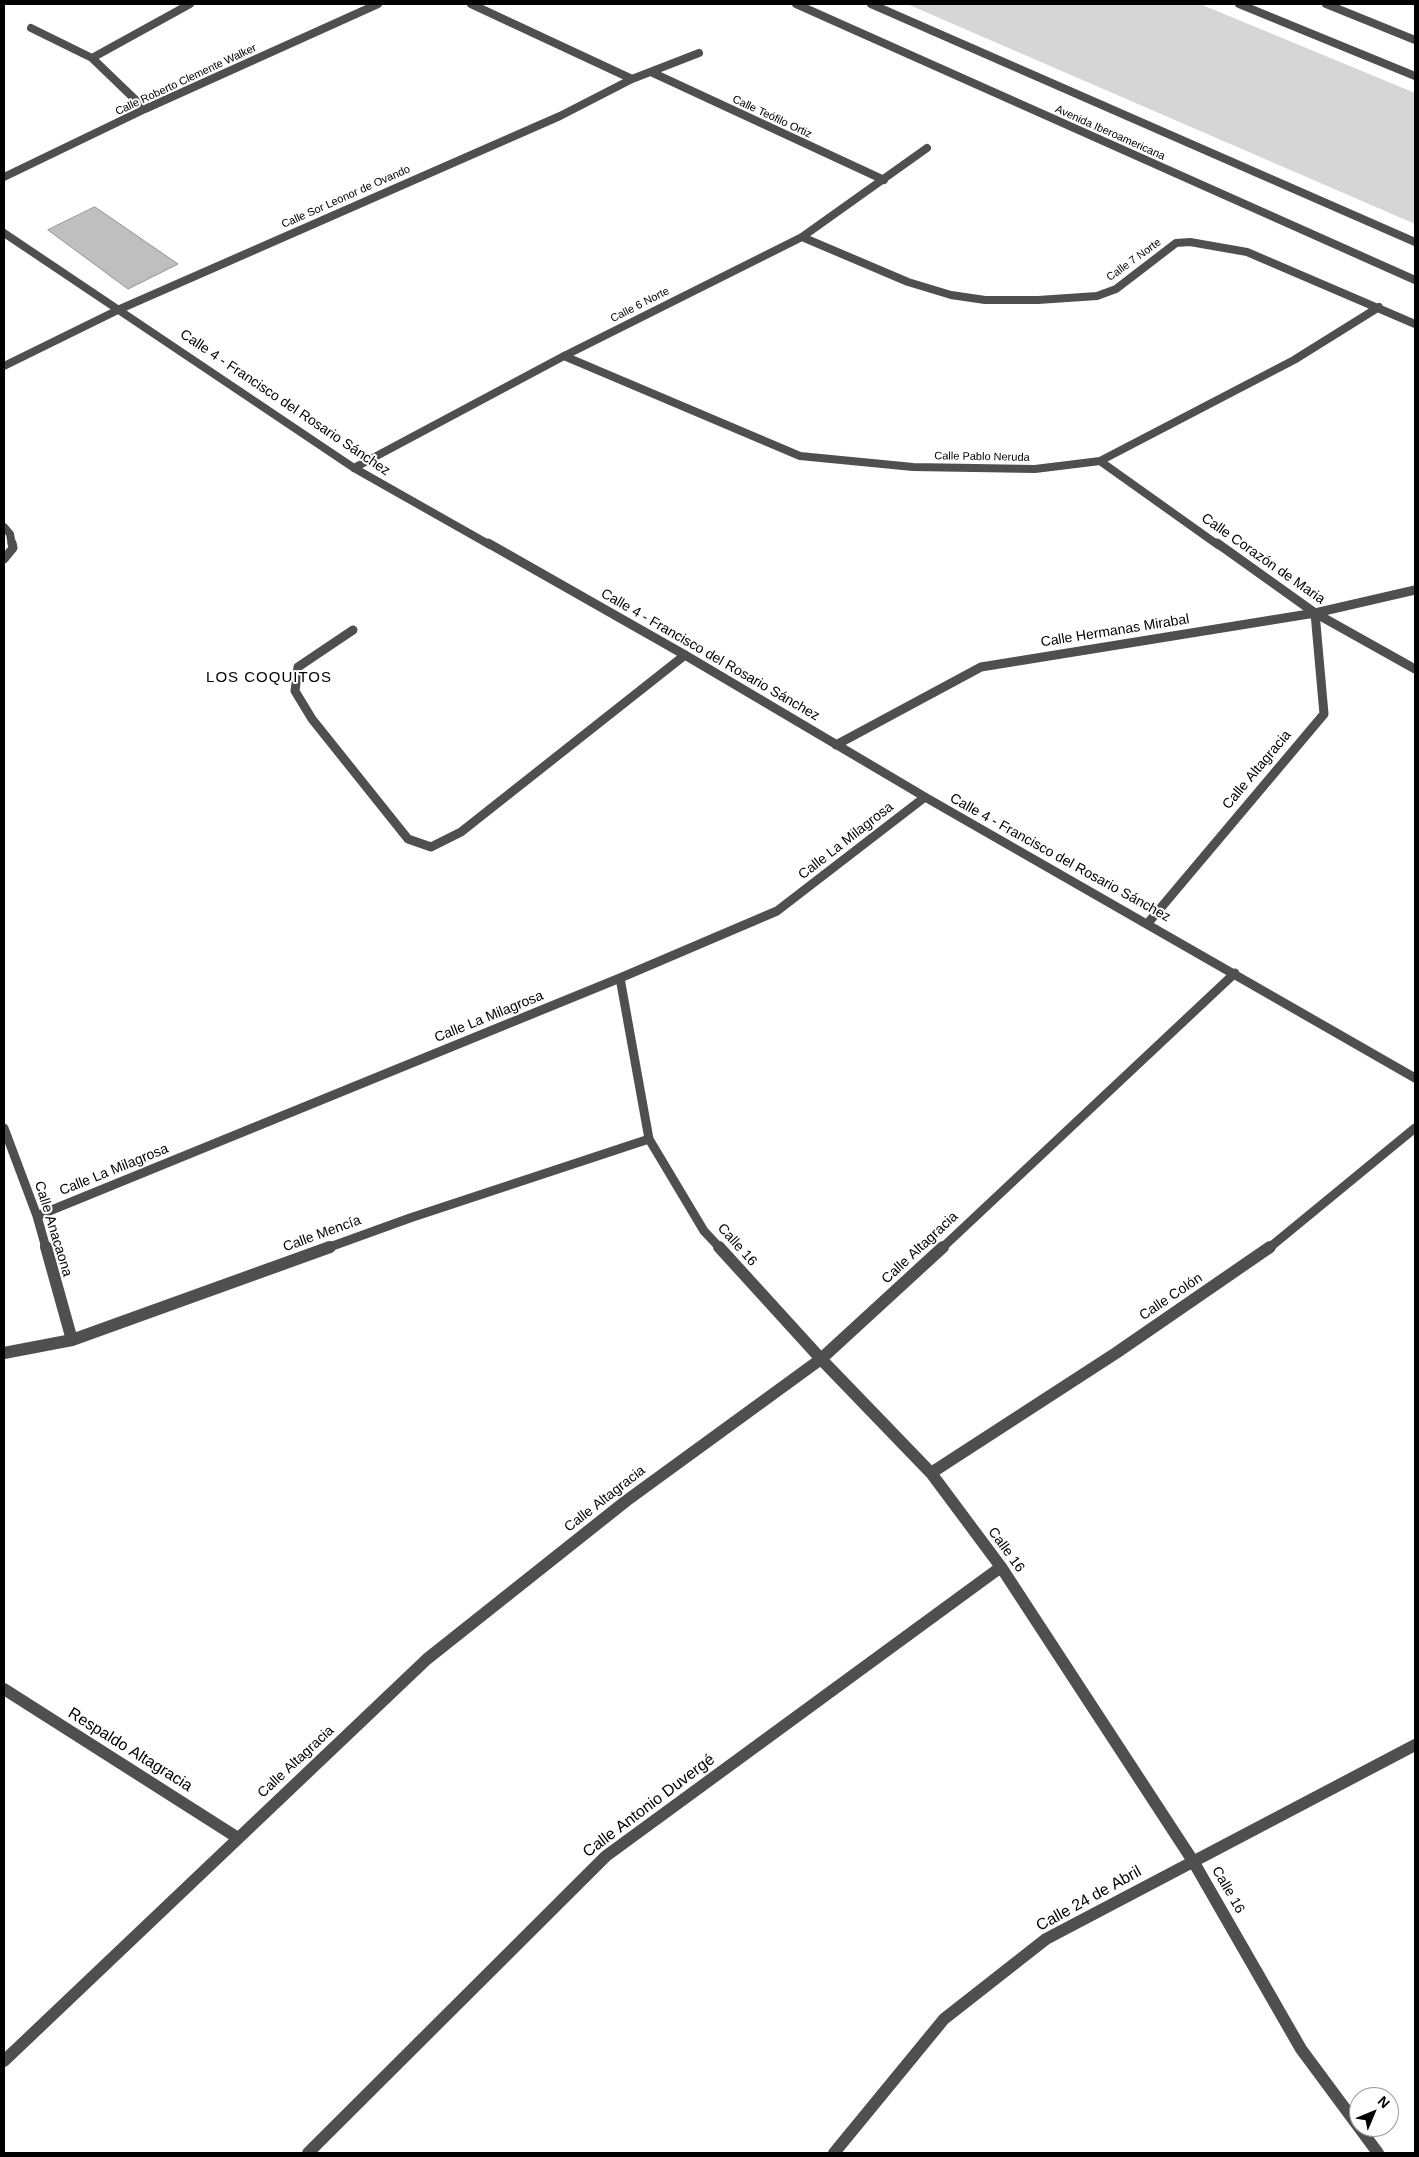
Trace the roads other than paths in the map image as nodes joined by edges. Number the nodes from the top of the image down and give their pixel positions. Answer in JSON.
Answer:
{"nodes":[{"id":1,"x":190,"y":4,"type":"edge"},
{"id":2,"x":378,"y":4,"type":"edge"},
{"id":3,"x":471,"y":4,"type":"edge"},
{"id":4,"x":796,"y":4,"type":"edge"},
{"id":5,"x":871,"y":4,"type":"edge"},
{"id":6,"x":1239,"y":4,"type":"edge"},
{"id":7,"x":1326,"y":4,"type":"edge"},
{"id":8,"x":31,"y":28,"type":"dead end"},
{"id":9,"x":1415,"y":40,"type":"edge"},
{"id":10,"x":699,"y":53,"type":"dead end"},
{"id":11,"x":92,"y":58,"type":"junction"},
{"id":12,"x":651,"y":72,"type":"junction"},
{"id":13,"x":1415,"y":76,"type":"edge"},
{"id":14,"x":632,"y":79,"type":"junction"},
{"id":15,"x":145,"y":109,"type":"junction"},
{"id":16,"x":927,"y":148,"type":"dead end"},
{"id":17,"x":4,"y":177,"type":"edge"},
{"id":18,"x":884,"y":180,"type":"junction"},
{"id":19,"x":4,"y":233,"type":"edge"},
{"id":20,"x":802,"y":237,"type":"junction"},
{"id":21,"x":1415,"y":242,"type":"edge"},
{"id":22,"x":1415,"y":280,"type":"edge"},
{"id":23,"x":1379,"y":307,"type":"junction"},
{"id":24,"x":120,"y":309,"type":"junction"},
{"id":25,"x":1415,"y":324,"type":"edge"},
{"id":26,"x":564,"y":356,"type":"junction"},
{"id":27,"x":4,"y":366,"type":"edge"},
{"id":28,"x":1100,"y":461,"type":"junction"},
{"id":29,"x":354,"y":468,"type":"junction"},
{"id":30,"x":4,"y":526,"type":"edge"},
{"id":31,"x":4,"y":559,"type":"edge"},
{"id":32,"x":1415,"y":590,"type":"edge"},
{"id":33,"x":1315,"y":613,"type":"junction"},
{"id":34,"x":353,"y":630,"type":"dead end"},
{"id":35,"x":685,"y":655,"type":"junction"},
{"id":36,"x":1415,"y":669,"type":"edge"},
{"id":37,"x":836,"y":745,"type":"junction"},
{"id":38,"x":925,"y":797,"type":"junction"},
{"id":39,"x":1148,"y":923,"type":"junction"},
{"id":40,"x":1235,"y":973,"type":"junction"},
{"id":41,"x":620,"y":978,"type":"junction"},
{"id":42,"x":1415,"y":1078,"type":"edge"},
{"id":43,"x":4,"y":1128,"type":"edge"},
{"id":44,"x":1415,"y":1128,"type":"edge"},
{"id":45,"x":649,"y":1139,"type":"junction"},
{"id":46,"x":37,"y":1216,"type":"junction"},
{"id":47,"x":72,"y":1340,"type":"junction"},
{"id":48,"x":4,"y":1352,"type":"edge"},
{"id":49,"x":821,"y":1359,"type":"junction"},
{"id":50,"x":931,"y":1473,"type":"junction"},
{"id":51,"x":1002,"y":1567,"type":"junction"},
{"id":52,"x":4,"y":1689,"type":"edge"},
{"id":53,"x":1415,"y":1745,"type":"edge"},
{"id":54,"x":238,"y":1838,"type":"junction"},
{"id":55,"x":1193,"y":1861,"type":"junction"},
{"id":56,"x":4,"y":2062,"type":"edge"},
{"id":57,"x":308,"y":2153,"type":"edge"},
{"id":58,"x":834,"y":2153,"type":"edge"},
{"id":59,"x":1378,"y":2153,"type":"edge"}],
"edges":[{"from":1,"to":11,"type":"street"},
{"from":2,"to":15,"type":"street","name":"Calle Roberto Clemente Walker"},
{"from":3,"to":14,"type":"street"},
{"from":4,"to":22,"type":"street","name":"Avenida Iberoamericana"},
{"from":5,"to":21,"type":"street","name":"Avenida Iberoamericana"},
{"from":6,"to":13,"type":"street"},
{"from":7,"to":9,"type":"street"},
{"from":8,"to":11,"type":"street"},
{"from":10,"to":12,"type":"street","name":"Calle Sor Leonor de Ovando"},
{"from":11,"to":15,"type":"street"},
{"from":12,"to":14,"type":"street","name":"Calle Sor Leonor de Ovando"},
{"from":12,"to":18,"type":"street","name":"Calle Teófilo Ortiz"},
{"from":14,"to":24,"type":"street","name":"Calle Sor Leonor de Ovando"},
{"from":15,"to":17,"type":"street","name":"Calle Roberto Clemente Walker"},
{"from":16,"to":18,"type":"street","name":"Calle 6 Norte"},
{"from":18,"to":20,"type":"street","name":"Calle 6 Norte"},
{"from":19,"to":24,"type":"street","name":"Calle 4 - Francisco del Rosario Sánchez"},
{"from":20,"to":23,"type":"street","name":"Calle 7 Norte"},
{"from":20,"to":26,"type":"street","name":"Calle 6 Norte"},
{"from":23,"to":25,"type":"street","name":"Calle 7 Norte"},
{"from":23,"to":28,"type":"street","name":"Calle Pablo Neruda"},
{"from":24,"to":27,"type":"street","name":"Calle Sor Leonor de Ovando"},
{"from":24,"to":29,"type":"street","name":"Calle 4 - Francisco del Rosario Sánchez"},
{"from":26,"to":28,"type":"street","name":"Calle Pablo Neruda"},
{"from":26,"to":29,"type":"street","name":"Calle 6 Norte"},
{"from":28,"to":33,"type":"street","name":"Calle Corazón de Maria"},
{"from":29,"to":35,"type":"street","name":"Calle 4 - Francisco del Rosario Sánchez"},
{"from":30,"to":31,"type":"street"},
{"from":32,"to":33,"type":"street","name":"Calle Hermanas Mirabal"},
{"from":33,"to":36,"type":"street","name":"Calle Corazón de Maria"},
{"from":33,"to":37,"type":"street","name":"Calle Hermanas Mirabal"},
{"from":33,"to":39,"type":"street","name":"Calle Altagracia"},
{"from":34,"to":35,"type":"street"},
{"from":35,"to":37,"type":"street","name":"Calle 4 - Francisco del Rosario Sánchez"},
{"from":37,"to":38,"type":"street","name":"Calle 4 - Francisco del Rosario Sánchez"},
{"from":38,"to":39,"type":"street","name":"Calle 4 - Francisco del Rosario Sánchez"},
{"from":38,"to":41,"type":"street","name":"Calle La Milagrosa"},
{"from":39,"to":40,"type":"street","name":"Calle 4 - Francisco del Rosario Sánchez"},
{"from":40,"to":42,"type":"street","name":"Calle 4 - Francisco del Rosario Sánchez"},
{"from":40,"to":49,"type":"street","name":"Calle Altagracia"},
{"from":41,"to":45,"type":"street","name":"Calle 16"},
{"from":41,"to":46,"type":"street","name":"Calle La Milagrosa"},
{"from":43,"to":46,"type":"street","name":"Calle Anacaona"},
{"from":44,"to":50,"type":"street","name":"Calle Colón"},
{"from":45,"to":47,"type":"street","name":"Calle Mencía"},
{"from":45,"to":49,"type":"street","name":"Calle 16"},
{"from":46,"to":47,"type":"street","name":"Calle Anacaona"},
{"from":47,"to":48,"type":"street","name":"Calle Mencía"},
{"from":49,"to":50,"type":"street","name":"Calle 16"},
{"from":49,"to":54,"type":"street","name":"Calle Altagracia"},
{"from":50,"to":51,"type":"street","name":"Calle 16"},
{"from":51,"to":55,"type":"street","name":"Calle 16"},
{"from":51,"to":57,"type":"street","name":"Calle Antonio Duvergé"},
{"from":52,"to":54,"type":"street","name":"Respaldo Altagracia"},
{"from":53,"to":55,"type":"street","name":"Calle 24 de Abril"},
{"from":54,"to":56,"type":"street","name":"Calle Altagracia"},
{"from":55,"to":58,"type":"street","name":"Calle 24 de Abril"},
{"from":55,"to":59,"type":"street","name":"Calle 16"}]}
